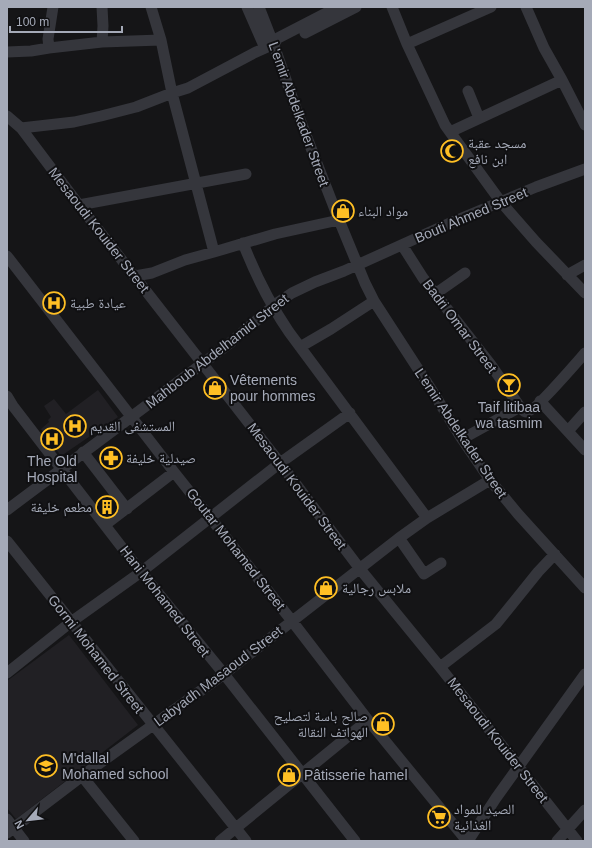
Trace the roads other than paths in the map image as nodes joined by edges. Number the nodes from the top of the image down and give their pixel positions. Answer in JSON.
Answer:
{"nodes":[{"id":1,"x":53,"y":7,"type":"edge"},
{"id":2,"x":102,"y":7,"type":"edge"},
{"id":3,"x":151,"y":7,"type":"edge"},
{"id":4,"x":247,"y":7,"type":"edge"},
{"id":5,"x":259,"y":7,"type":"edge"},
{"id":6,"x":338,"y":7,"type":"edge"},
{"id":7,"x":356,"y":7,"type":"edge"},
{"id":8,"x":392,"y":7,"type":"edge"},
{"id":9,"x":491,"y":7,"type":"edge"},
{"id":10,"x":526,"y":7,"type":"edge"},
{"id":11,"x":161,"y":40,"type":"junction"},
{"id":12,"x":102,"y":42,"type":"junction"},
{"id":13,"x":407,"y":44,"type":"junction"},
{"id":14,"x":270,"y":46,"type":"junction"},
{"id":15,"x":49,"y":48,"type":"junction"},
{"id":16,"x":7,"y":52,"type":"edge"},
{"id":17,"x":562,"y":80,"type":"junction"},
{"id":18,"x":468,"y":91,"type":"dead end"},
{"id":19,"x":172,"y":93,"type":"junction"},
{"id":20,"x":7,"y":116,"type":"edge"},
{"id":21,"x":479,"y":118,"type":"junction"},
{"id":22,"x":585,"y":125,"type":"edge"},
{"id":23,"x":21,"y":128,"type":"junction"},
{"id":24,"x":450,"y":132,"type":"junction"},
{"id":25,"x":585,"y":169,"type":"edge"},
{"id":26,"x":246,"y":174,"type":"dead end"},
{"id":27,"x":195,"y":183,"type":"junction"},
{"id":28,"x":501,"y":202,"type":"junction"},
{"id":29,"x":79,"y":205,"type":"junction"},
{"id":30,"x":339,"y":220,"type":"junction"},
{"id":31,"x":244,"y":243,"type":"junction"},
{"id":32,"x":402,"y":245,"type":"junction"},
{"id":33,"x":214,"y":252,"type":"junction"},
{"id":34,"x":7,"y":256,"type":"edge"},
{"id":35,"x":357,"y":264,"type":"junction"},
{"id":36,"x":585,"y":265,"type":"edge"},
{"id":37,"x":465,"y":272,"type":"dead end"},
{"id":38,"x":567,"y":275,"type":"junction"},
{"id":39,"x":135,"y":276,"type":"junction"},
{"id":40,"x":435,"y":294,"type":"junction"},
{"id":41,"x":585,"y":294,"type":"edge"},
{"id":42,"x":374,"y":301,"type":"junction"},
{"id":43,"x":273,"y":307,"type":"junction"},
{"id":44,"x":300,"y":348,"type":"junction"},
{"id":45,"x":585,"y":353,"type":"edge"},
{"id":46,"x":202,"y":363,"type":"junction"},
{"id":47,"x":7,"y":396,"type":"edge"},
{"id":48,"x":540,"y":401,"type":"junction"},
{"id":49,"x":520,"y":406,"type":"junction"},
{"id":50,"x":585,"y":412,"type":"edge"},
{"id":51,"x":350,"y":413,"type":"junction"},
{"id":52,"x":132,"y":417,"type":"junction"},
{"id":53,"x":568,"y":431,"type":"junction"},
{"id":54,"x":462,"y":440,"type":"junction"},
{"id":55,"x":585,"y":450,"type":"edge"},
{"id":56,"x":83,"y":452,"type":"junction"},
{"id":57,"x":280,"y":464,"type":"junction"},
{"id":58,"x":62,"y":468,"type":"junction"},
{"id":59,"x":174,"y":472,"type":"junction"},
{"id":60,"x":490,"y":480,"type":"junction"},
{"id":61,"x":127,"y":509,"type":"junction"},
{"id":62,"x":7,"y":510,"type":"edge"},
{"id":63,"x":211,"y":518,"type":"junction"},
{"id":64,"x":427,"y":518,"type":"junction"},
{"id":65,"x":105,"y":525,"type":"junction"},
{"id":66,"x":399,"y":538,"type":"junction"},
{"id":67,"x":7,"y":541,"type":"edge"},
{"id":68,"x":555,"y":554,"type":"junction"},
{"id":69,"x":441,"y":563,"type":"dead end"},
{"id":70,"x":360,"y":569,"type":"junction"},
{"id":71,"x":142,"y":572,"type":"junction"},
{"id":72,"x":585,"y":588,"type":"edge"},
{"id":73,"x":292,"y":620,"type":"junction"},
{"id":74,"x":71,"y":622,"type":"junction"},
{"id":75,"x":440,"y":667,"type":"junction"},
{"id":76,"x":7,"y":673,"type":"edge"},
{"id":77,"x":224,"y":674,"type":"junction"},
{"id":78,"x":585,"y":674,"type":"edge"},
{"id":79,"x":368,"y":720,"type":"junction"},
{"id":80,"x":153,"y":725,"type":"junction"},
{"id":81,"x":519,"y":767,"type":"junction"},
{"id":82,"x":302,"y":774,"type":"junction"},
{"id":83,"x":82,"y":776,"type":"junction"},
{"id":84,"x":585,"y":810,"type":"edge"},
{"id":85,"x":9,"y":827,"type":"edge"},
{"id":86,"x":236,"y":828,"type":"junction"},
{"id":87,"x":568,"y":829,"type":"junction"},
{"id":88,"x":24,"y":841,"type":"edge"},
{"id":89,"x":134,"y":841,"type":"edge"},
{"id":90,"x":220,"y":841,"type":"edge"},
{"id":91,"x":246,"y":841,"type":"edge"},
{"id":92,"x":355,"y":841,"type":"edge"},
{"id":93,"x":467,"y":841,"type":"edge"},
{"id":94,"x":557,"y":841,"type":"edge"},
{"id":95,"x":577,"y":841,"type":"edge"}],
"edges":[{"from":1,"to":15,"type":"street"},
{"from":2,"to":12,"type":"street"},
{"from":3,"to":11,"type":"street"},
{"from":4,"to":14,"type":"street","name":"L'emir Abdelkader Street"},
{"from":5,"to":14,"type":"street","name":"L'emir Abdelkader Street"},
{"from":6,"to":14,"type":"street"},
{"from":7,"to":14,"type":"street"},
{"from":8,"to":13,"type":"street"},
{"from":9,"to":13,"type":"street"},
{"from":10,"to":17,"type":"street"},
{"from":11,"to":12,"type":"street"},
{"from":11,"to":19,"type":"street"},
{"from":12,"to":15,"type":"street"},
{"from":13,"to":24,"type":"street"},
{"from":14,"to":19,"type":"street"},
{"from":14,"to":30,"type":"street","name":"L'emir Abdelkader Street"},
{"from":15,"to":16,"type":"street"},
{"from":17,"to":21,"type":"street"},
{"from":17,"to":22,"type":"street"},
{"from":18,"to":21,"type":"street"},
{"from":19,"to":23,"type":"street"},
{"from":19,"to":27,"type":"street"},
{"from":20,"to":23,"type":"street","name":"Mesaoudi Kouider Street"},
{"from":21,"to":24,"type":"street"},
{"from":23,"to":29,"type":"street","name":"Mesaoudi Kouider Street"},
{"from":24,"to":28,"type":"street"},
{"from":25,"to":28,"type":"street","name":"Bouti Ahmed Street"},
{"from":26,"to":27,"type":"street"},
{"from":27,"to":29,"type":"street"},
{"from":27,"to":33,"type":"street"},
{"from":28,"to":32,"type":"street","name":"Bouti Ahmed Street"},
{"from":28,"to":38,"type":"street"},
{"from":29,"to":39,"type":"street","name":"Mesaoudi Kouider Street"},
{"from":30,"to":31,"type":"street"},
{"from":30,"to":35,"type":"street","name":"L'emir Abdelkader Street"},
{"from":31,"to":33,"type":"street"},
{"from":31,"to":43,"type":"street"},
{"from":32,"to":35,"type":"street","name":"Bouti Ahmed Street"},
{"from":32,"to":40,"type":"street","name":"Badri Omar Street"},
{"from":33,"to":39,"type":"street"},
{"from":34,"to":52,"type":"street","name":"Goutar Mohamed Street"},
{"from":35,"to":42,"type":"street","name":"L'emir Abdelkader Street"},
{"from":35,"to":43,"type":"street","name":"Mahboub Abdelhamid Street"},
{"from":36,"to":38,"type":"street"},
{"from":37,"to":40,"type":"street"},
{"from":38,"to":41,"type":"street"},
{"from":39,"to":46,"type":"street","name":"Mesaoudi Kouider Street"},
{"from":40,"to":49,"type":"street","name":"Badri Omar Street"},
{"from":42,"to":44,"type":"street"},
{"from":42,"to":54,"type":"street","name":"L'emir Abdelkader Street"},
{"from":43,"to":44,"type":"street"},
{"from":43,"to":46,"type":"street","name":"Mahboub Abdelhamid Street"},
{"from":44,"to":51,"type":"street"},
{"from":45,"to":48,"type":"street"},
{"from":46,"to":52,"type":"street","name":"Mahboub Abdelhamid Street"},
{"from":46,"to":57,"type":"street","name":"Mesaoudi Kouider Street"},
{"from":47,"to":58,"type":"street","name":"Hani Mohamed Street"},
{"from":48,"to":49,"type":"street"},
{"from":48,"to":53,"type":"street"},
{"from":49,"to":54,"type":"street"},
{"from":50,"to":53,"type":"street"},
{"from":51,"to":57,"type":"street"},
{"from":51,"to":64,"type":"street"},
{"from":52,"to":56,"type":"street","name":"Mahboub Abdelhamid Street"},
{"from":52,"to":59,"type":"street","name":"Goutar Mohamed Street"},
{"from":53,"to":55,"type":"street"},
{"from":54,"to":60,"type":"street","name":"L'emir Abdelkader Street"},
{"from":56,"to":58,"type":"street","name":"Mahboub Abdelhamid Street"},
{"from":56,"to":61,"type":"street"},
{"from":57,"to":63,"type":"street"},
{"from":57,"to":70,"type":"street","name":"Mesaoudi Kouider Street"},
{"from":58,"to":62,"type":"street","name":"Mahboub Abdelhamid Street"},
{"from":58,"to":65,"type":"street","name":"Hani Mohamed Street"},
{"from":59,"to":61,"type":"street"},
{"from":59,"to":63,"type":"street","name":"Goutar Mohamed Street"},
{"from":60,"to":64,"type":"street","name":"Labyadh Masaoud Street"},
{"from":60,"to":68,"type":"street","name":"L'emir Abdelkader Street"},
{"from":61,"to":65,"type":"street"},
{"from":63,"to":71,"type":"street"},
{"from":63,"to":73,"type":"street","name":"Goutar Mohamed Street"},
{"from":64,"to":66,"type":"street","name":"Labyadh Masaoud Street"},
{"from":65,"to":71,"type":"street","name":"Hani Mohamed Street"},
{"from":66,"to":69,"type":"street"},
{"from":66,"to":70,"type":"street","name":"Labyadh Masaoud Street"},
{"from":67,"to":74,"type":"street","name":"Gormi Mohamed Street"},
{"from":68,"to":72,"type":"street","name":"L'emir Abdelkader Street"},
{"from":68,"to":75,"type":"street"},
{"from":70,"to":73,"type":"street","name":"Labyadh Masaoud Street"},
{"from":70,"to":75,"type":"street","name":"Mesaoudi Kouider Street"},
{"from":71,"to":74,"type":"street"},
{"from":71,"to":77,"type":"street","name":"Hani Mohamed Street"},
{"from":73,"to":77,"type":"street","name":"Labyadh Masaoud Street"},
{"from":73,"to":79,"type":"street","name":"Goutar Mohamed Street"},
{"from":74,"to":76,"type":"street"},
{"from":74,"to":80,"type":"street","name":"Gormi Mohamed Street"},
{"from":75,"to":81,"type":"street","name":"Mesaoudi Kouider Street"},
{"from":77,"to":80,"type":"street","name":"Labyadh Masaoud Street"},
{"from":77,"to":82,"type":"street","name":"Hani Mohamed Street"},
{"from":78,"to":81,"type":"street"},
{"from":79,"to":82,"type":"street"},
{"from":79,"to":93,"type":"street","name":"Goutar Mohamed Street"},
{"from":80,"to":83,"type":"street","name":"Labyadh Masaoud Street"},
{"from":80,"to":86,"type":"street","name":"Gormi Mohamed Street"},
{"from":81,"to":87,"type":"street","name":"Mesaoudi Kouider Street"},
{"from":81,"to":93,"type":"street"},
{"from":82,"to":86,"type":"street"},
{"from":82,"to":92,"type":"street","name":"Hani Mohamed Street"},
{"from":83,"to":85,"type":"street","name":"Labyadh Masaoud Street"},
{"from":83,"to":89,"type":"street"},
{"from":84,"to":87,"type":"street"},
{"from":85,"to":88,"type":"street"},
{"from":86,"to":90,"type":"street"},
{"from":86,"to":91,"type":"street","name":"Gormi Mohamed Street"},
{"from":87,"to":94,"type":"street"},
{"from":87,"to":95,"type":"street","name":"Mesaoudi Kouider Street"}]}
